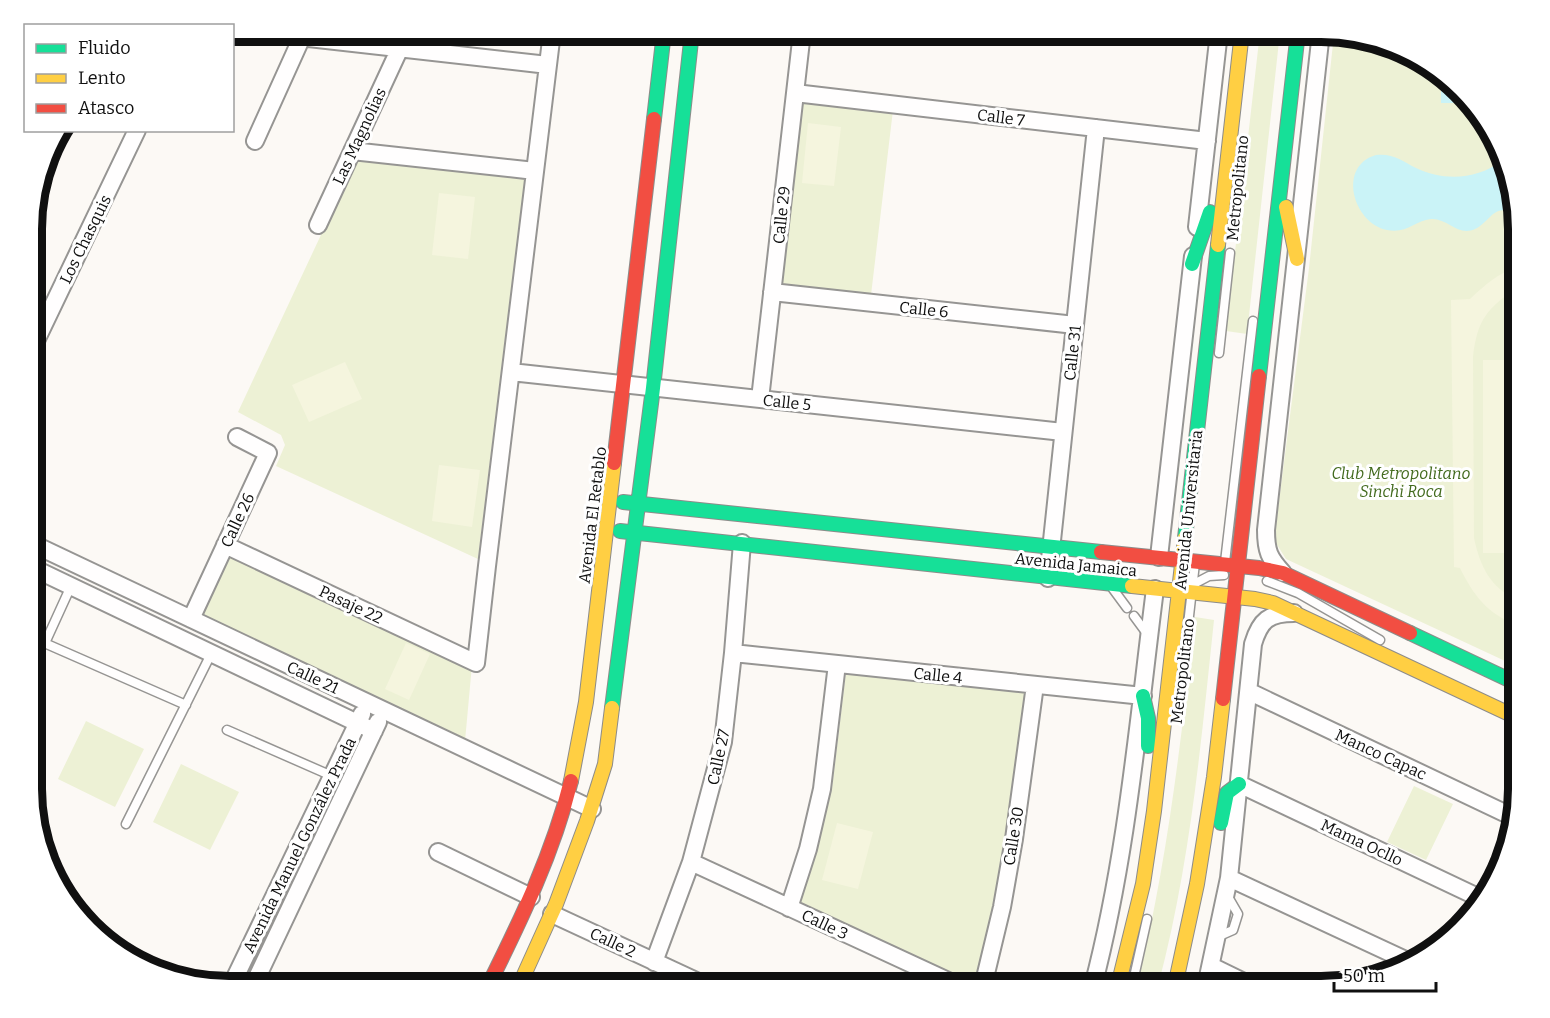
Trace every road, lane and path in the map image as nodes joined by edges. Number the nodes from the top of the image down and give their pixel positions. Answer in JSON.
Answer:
{"nodes":[{"id":1,"x":300,"y":42,"type":"edge"},
{"id":2,"x":347,"y":42,"type":"edge"},
{"id":3,"x":551,"y":42,"type":"edge"},
{"id":4,"x":663,"y":42,"type":"edge"},
{"id":5,"x":691,"y":42,"type":"edge"},
{"id":6,"x":801,"y":42,"type":"edge"},
{"id":7,"x":1218,"y":42,"type":"edge"},
{"id":8,"x":1241,"y":42,"type":"edge"},
{"id":9,"x":1297,"y":42,"type":"edge"},
{"id":10,"x":1320,"y":42,"type":"edge"},
{"id":11,"x":400,"y":48,"type":"junction"},
{"id":12,"x":548,"y":65,"type":"junction"},
{"id":13,"x":795,"y":93,"type":"junction"},
{"id":14,"x":1096,"y":128,"type":"junction"},
{"id":15,"x":136,"y":132,"type":"edge"},
{"id":16,"x":255,"y":141,"type":"dead end"},
{"id":17,"x":1207,"y":141,"type":"junction"},
{"id":18,"x":352,"y":151,"type":"junction"},
{"id":19,"x":1227,"y":164,"type":"junction"},
{"id":20,"x":535,"y":171,"type":"junction"},
{"id":21,"x":1281,"y":186,"type":"junction"},
{"id":22,"x":318,"y":225,"type":"dead end"},
{"id":23,"x":1230,"y":248,"type":"dead end"},
{"id":24,"x":1297,"y":259,"type":"junction"},
{"id":25,"x":1192,"y":264,"type":"junction"},
{"id":26,"x":772,"y":292,"type":"junction"},
{"id":27,"x":1253,"y":316,"type":"dead end"},
{"id":28,"x":1075,"y":325,"type":"junction"},
{"id":29,"x":42,"y":328,"type":"edge"},
{"id":30,"x":1217,"y":367,"type":"dead end"},
{"id":31,"x":511,"y":372,"type":"junction"},
{"id":32,"x":624,"y":385,"type":"junction"},
{"id":33,"x":653,"y":388,"type":"junction"},
{"id":34,"x":760,"y":399,"type":"junction"},
{"id":35,"x":1063,"y":432,"type":"junction"},
{"id":36,"x":237,"y":437,"type":"dead end"},
{"id":37,"x":611,"y":501,"type":"junction"},
{"id":38,"x":639,"y":504,"type":"junction"},
{"id":39,"x":606,"y":530,"type":"junction"},
{"id":40,"x":635,"y":533,"type":"junction"},
{"id":41,"x":1015,"y":542,"type":"junction"},
{"id":42,"x":742,"y":543,"type":"junction"},
{"id":43,"x":225,"y":545,"type":"junction"},
{"id":44,"x":1051,"y":546,"type":"junction"},
{"id":45,"x":42,"y":548,"type":"edge"},
{"id":46,"x":1160,"y":557,"type":"junction"},
{"id":47,"x":1191,"y":557,"type":"junction"},
{"id":48,"x":42,"y":572,"type":"edge"},
{"id":49,"x":1237,"y":573,"type":"junction"},
{"id":50,"x":1283,"y":573,"type":"junction"},
{"id":51,"x":1012,"y":574,"type":"junction"},
{"id":52,"x":1048,"y":578,"type":"junction"},
{"id":53,"x":1108,"y":584,"type":"junction"},
{"id":54,"x":70,"y":586,"type":"junction"},
{"id":55,"x":1155,"y":589,"type":"junction"},
{"id":56,"x":1188,"y":590,"type":"junction"},
{"id":57,"x":1226,"y":599,"type":"junction"},
{"id":58,"x":1127,"y":608,"type":"dead end"},
{"id":59,"x":1295,"y":613,"type":"junction"},
{"id":60,"x":1134,"y":616,"type":"dead end"},
{"id":61,"x":191,"y":619,"type":"junction"},
{"id":62,"x":1149,"y":636,"type":"junction"},
{"id":63,"x":42,"y":642,"type":"edge"},
{"id":64,"x":45,"y":643,"type":"junction"},
{"id":65,"x":1385,"y":643,"type":"dead end"},
{"id":66,"x":734,"y":653,"type":"junction"},
{"id":67,"x":212,"y":654,"type":"junction"},
{"id":68,"x":837,"y":664,"type":"junction"},
{"id":69,"x":1182,"y":674,"type":"dead end"},
{"id":70,"x":1508,"y":679,"type":"edge"},
{"id":71,"x":1035,"y":685,"type":"junction"},
{"id":72,"x":1250,"y":692,"type":"junction"},
{"id":73,"x":1143,"y":696,"type":"junction"},
{"id":74,"x":367,"y":703,"type":"junction"},
{"id":75,"x":186,"y":705,"type":"junction"},
{"id":76,"x":383,"y":710,"type":"junction"},
{"id":77,"x":1508,"y":713,"type":"edge"},
{"id":78,"x":357,"y":724,"type":"junction"},
{"id":79,"x":227,"y":730,"type":"dead end"},
{"id":80,"x":374,"y":731,"type":"junction"},
{"id":81,"x":332,"y":776,"type":"junction"},
{"id":82,"x":1239,"y":784,"type":"junction"},
{"id":83,"x":566,"y":798,"type":"junction"},
{"id":84,"x":592,"y":809,"type":"junction"},
{"id":85,"x":1154,"y":811,"type":"junction"},
{"id":86,"x":1506,"y":814,"type":"edge"},
{"id":87,"x":126,"y":824,"type":"dead end"},
{"id":88,"x":438,"y":852,"type":"dead end"},
{"id":89,"x":691,"y":862,"type":"junction"},
{"id":90,"x":1197,"y":884,"type":"junction"},
{"id":91,"x":1228,"y":885,"type":"junction"},
{"id":92,"x":1475,"y":896,"type":"edge"},
{"id":93,"x":531,"y":897,"type":"junction"},
{"id":94,"x":789,"y":908,"type":"junction"},
{"id":95,"x":1149,"y":909,"type":"dead end"},
{"id":96,"x":552,"y":914,"type":"junction"},
{"id":97,"x":1401,"y":958,"type":"edge"},
{"id":98,"x":654,"y":962,"type":"junction"},
{"id":99,"x":1211,"y":966,"type":"junction"},
{"id":100,"x":236,"y":976,"type":"edge"},
{"id":101,"x":259,"y":976,"type":"edge"},
{"id":102,"x":493,"y":976,"type":"edge"},
{"id":103,"x":524,"y":976,"type":"edge"},
{"id":104,"x":685,"y":976,"type":"edge"},
{"id":105,"x":936,"y":976,"type":"edge"},
{"id":106,"x":985,"y":976,"type":"edge"},
{"id":107,"x":1095,"y":976,"type":"edge"},
{"id":108,"x":1120,"y":976,"type":"edge"},
{"id":109,"x":1134,"y":976,"type":"edge"},
{"id":110,"x":1177,"y":976,"type":"edge"},
{"id":111,"x":1208,"y":976,"type":"edge"},
{"id":112,"x":1232,"y":976,"type":"edge"}],
"edges":[{"from":1,"to":16,"type":"street"},
{"from":2,"to":11,"type":"street"},
{"from":3,"to":12,"type":"street"},
{"from":4,"to":32,"type":"main road","name":"Avenida El Retablo"},
{"from":5,"to":33,"type":"main road"},
{"from":6,"to":13,"type":"street","name":"Calle 29"},
{"from":7,"to":17,"type":"street","name":"Avenida Universitaria"},
{"from":8,"to":19,"type":"main road","name":"Avenida Universitaria"},
{"from":9,"to":21,"type":"main road"},
{"from":10,"to":24,"type":"street"},
{"from":11,"to":12,"type":"street"},
{"from":11,"to":18,"type":"street","name":"Las Magnolias"},
{"from":12,"to":20,"type":"street"},
{"from":13,"to":14,"type":"street","name":"Calle 7"},
{"from":13,"to":26,"type":"street","name":"Calle 29"},
{"from":14,"to":17,"type":"street","name":"Calle 7"},
{"from":14,"to":28,"type":"street","name":"Calle 31"},
{"from":15,"to":29,"type":"street","name":"Los Chasquis"},
{"from":17,"to":25,"type":"street","name":"Avenida Universitaria"},
{"from":18,"to":20,"type":"street"},
{"from":18,"to":22,"type":"street","name":"Las Magnolias"},
{"from":19,"to":25,"type":"main road"},
{"from":19,"to":47,"type":"main road","name":"Avenida Universitaria"},
{"from":20,"to":31,"type":"street"},
{"from":21,"to":24,"type":"main road"},
{"from":21,"to":49,"type":"main road"},
{"from":23,"to":30,"type":"lane","name":"Metropolitano"},
{"from":24,"to":50,"type":"street"},
{"from":25,"to":46,"type":"street","name":"Avenida Universitaria"},
{"from":26,"to":28,"type":"street","name":"Calle 6"},
{"from":26,"to":34,"type":"street","name":"Calle 29"},
{"from":27,"to":49,"type":"lane"},
{"from":28,"to":35,"type":"street","name":"Calle 31"},
{"from":31,"to":32,"type":"street","name":"Calle 5"},
{"from":31,"to":43,"type":"street","name":"Pasaje 22"},
{"from":32,"to":33,"type":"street","name":"Calle 5"},
{"from":32,"to":37,"type":"main road","name":"Avenida El Retablo"},
{"from":33,"to":34,"type":"street","name":"Calle 5"},
{"from":33,"to":38,"type":"main road"},
{"from":34,"to":35,"type":"street","name":"Calle 5"},
{"from":35,"to":44,"type":"street","name":"Calle 31"},
{"from":36,"to":43,"type":"street","name":"Calle 26"},
{"from":37,"to":38,"type":"main road","name":"Avenida Jamaica"},
{"from":37,"to":39,"type":"main road","name":"Avenida El Retablo"},
{"from":38,"to":40,"type":"main road"},
{"from":38,"to":41,"type":"main road","name":"Avenida Jamaica"},
{"from":39,"to":40,"type":"main road","name":"Avenida Jamaica"},
{"from":39,"to":83,"type":"main road","name":"Avenida El Retablo"},
{"from":40,"to":42,"type":"main road","name":"Avenida Jamaica"},
{"from":40,"to":84,"type":"main road"},
{"from":41,"to":44,"type":"main road","name":"Avenida Jamaica"},
{"from":41,"to":51,"type":"main road"},
{"from":42,"to":51,"type":"main road","name":"Avenida Jamaica"},
{"from":42,"to":66,"type":"street","name":"Calle 27"},
{"from":43,"to":61,"type":"street","name":"Calle 26"},
{"from":44,"to":46,"type":"main road","name":"Avenida Jamaica"},
{"from":44,"to":52,"type":"street","name":"Calle 31"},
{"from":45,"to":61,"type":"street","name":"Calle 21"},
{"from":46,"to":47,"type":"main road","name":"Avenida Jamaica"},
{"from":47,"to":49,"type":"main road","name":"Avenida Jamaica"},
{"from":47,"to":56,"type":"main road","name":"Avenida Universitaria"},
{"from":48,"to":54,"type":"street","name":"Calle 21"},
{"from":49,"to":50,"type":"main road","name":"Avenida Jamaica"},
{"from":49,"to":56,"type":"lane"},
{"from":49,"to":57,"type":"main road"},
{"from":49,"to":65,"type":"lane"},
{"from":50,"to":70,"type":"main road","name":"Avenida Jamaica"},
{"from":51,"to":52,"type":"main road","name":"Avenida Jamaica"},
{"from":52,"to":53,"type":"main road","name":"Avenida Jamaica"},
{"from":53,"to":55,"type":"main road","name":"Avenida Jamaica"},
{"from":53,"to":58,"type":"lane"},
{"from":54,"to":64,"type":"lane"},
{"from":54,"to":67,"type":"street","name":"Calle 21"},
{"from":55,"to":56,"type":"main road","name":"Avenida Jamaica"},
{"from":55,"to":62,"type":"street","name":"Avenida Universitaria"},
{"from":56,"to":57,"type":"main road","name":"Avenida Jamaica"},
{"from":56,"to":69,"type":"lane","name":"Metropolitano"},
{"from":56,"to":85,"type":"main road","name":"Avenida Universitaria"},
{"from":57,"to":59,"type":"main road","name":"Avenida Jamaica"},
{"from":57,"to":90,"type":"main road"},
{"from":59,"to":72,"type":"street"},
{"from":59,"to":77,"type":"main road","name":"Avenida Jamaica"},
{"from":60,"to":62,"type":"lane"},
{"from":61,"to":74,"type":"street","name":"Calle 21"},
{"from":62,"to":73,"type":"street","name":"Avenida Universitaria"},
{"from":63,"to":64,"type":"lane"},
{"from":64,"to":75,"type":"lane"},
{"from":66,"to":68,"type":"street","name":"Calle 4"},
{"from":66,"to":89,"type":"street","name":"Calle 27"},
{"from":67,"to":75,"type":"lane"},
{"from":67,"to":78,"type":"street","name":"Calle 21"},
{"from":68,"to":71,"type":"street","name":"Calle 4"},
{"from":68,"to":94,"type":"street"},
{"from":71,"to":73,"type":"street","name":"Calle 4"},
{"from":71,"to":106,"type":"street","name":"Calle 30"},
{"from":72,"to":82,"type":"street"},
{"from":72,"to":86,"type":"street","name":"Manco Capac"},
{"from":73,"to":85,"type":"main road"},
{"from":73,"to":107,"type":"street","name":"Avenida Universitaria"},
{"from":74,"to":76,"type":"street","name":"Calle 21"},
{"from":74,"to":78,"type":"street","name":"Avenida Manuel González Prada"},
{"from":75,"to":87,"type":"lane"},
{"from":76,"to":80,"type":"street","name":"Avenida Manuel González Prada"},
{"from":76,"to":83,"type":"street","name":"Calle 21"},
{"from":78,"to":80,"type":"street","name":"Calle 21"},
{"from":78,"to":81,"type":"street","name":"Avenida Manuel González Prada"},
{"from":79,"to":81,"type":"lane"},
{"from":80,"to":101,"type":"street","name":"Avenida Manuel González Prada"},
{"from":81,"to":100,"type":"street","name":"Avenida Manuel González Prada"},
{"from":82,"to":90,"type":"main road"},
{"from":82,"to":91,"type":"street"},
{"from":82,"to":92,"type":"street","name":"Mama Ocllo"},
{"from":83,"to":84,"type":"street","name":"Calle 21"},
{"from":83,"to":93,"type":"main road","name":"Avenida El Retablo"},
{"from":84,"to":96,"type":"main road"},
{"from":85,"to":108,"type":"main road","name":"Avenida Universitaria"},
{"from":88,"to":93,"type":"street"},
{"from":89,"to":94,"type":"street","name":"Calle 3"},
{"from":89,"to":98,"type":"street","name":"Calle 27"},
{"from":90,"to":110,"type":"main road"},
{"from":91,"to":97,"type":"street"},
{"from":91,"to":99,"type":"street"},
{"from":93,"to":102,"type":"main road","name":"Avenida El Retablo"},
{"from":94,"to":105,"type":"street","name":"Calle 3"},
{"from":95,"to":109,"type":"lane"},
{"from":96,"to":98,"type":"street","name":"Calle 2"},
{"from":96,"to":103,"type":"main road"},
{"from":98,"to":104,"type":"street","name":"Calle 2"},
{"from":99,"to":111,"type":"street"},
{"from":99,"to":112,"type":"street"}]}
